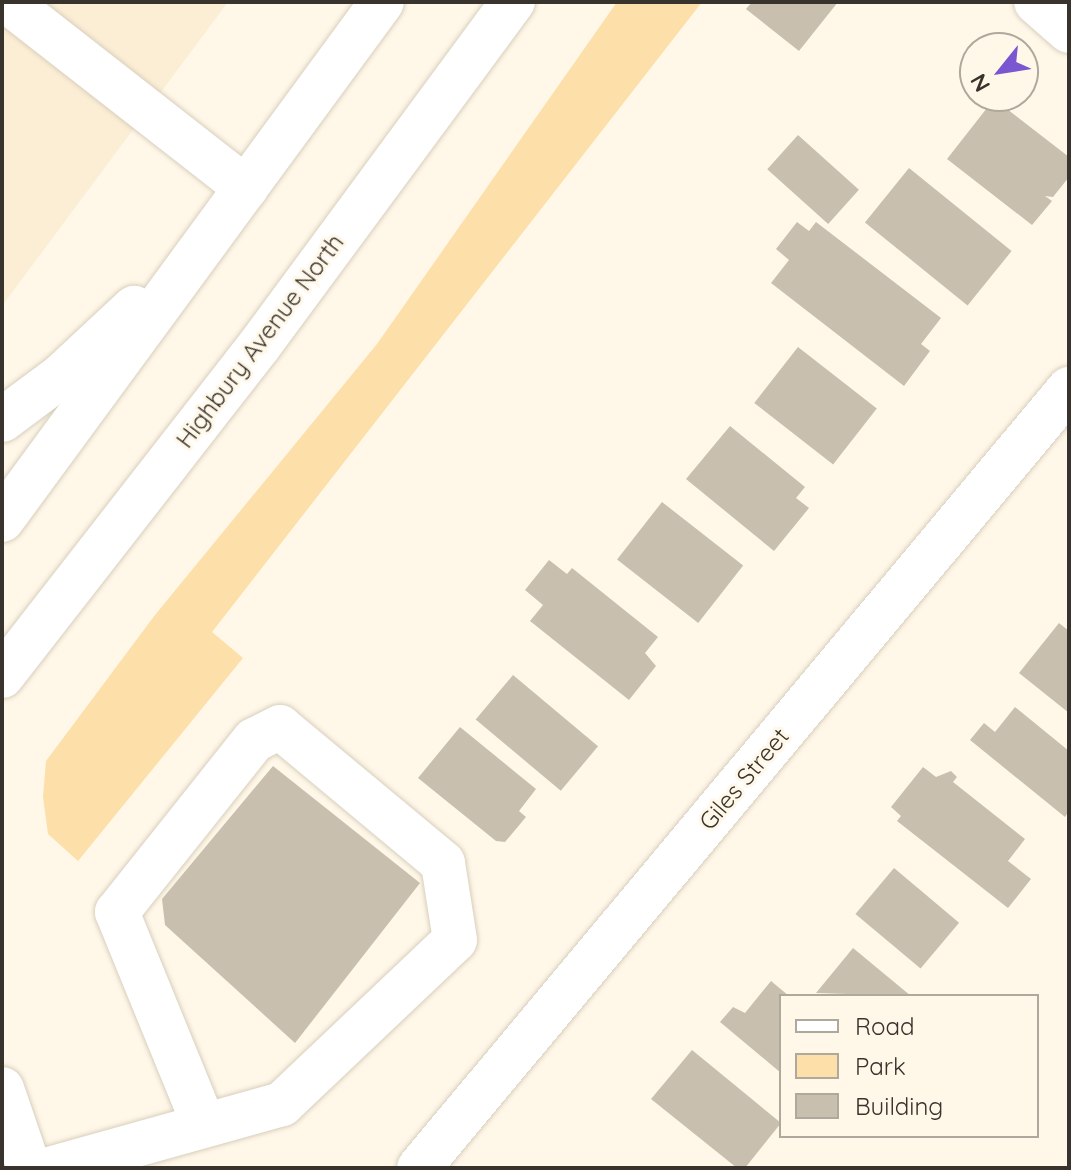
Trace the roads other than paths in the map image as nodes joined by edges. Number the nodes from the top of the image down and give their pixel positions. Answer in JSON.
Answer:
{"nodes":[{"id":1,"x":8,"y":2,"type":"edge"},
{"id":2,"x":513,"y":2,"type":"edge"},
{"id":3,"x":1036,"y":2,"type":"edge"},
{"id":4,"x":371,"y":8,"type":"edge"},
{"id":5,"x":1069,"y":31,"type":"edge"},
{"id":6,"x":246,"y":188,"type":"junction"},
{"id":7,"x":212,"y":235,"type":"junction"},
{"id":8,"x":1069,"y":389,"type":"edge"},
{"id":9,"x":2,"y":420,"type":"edge"},
{"id":10,"x":2,"y":520,"type":"edge"},
{"id":11,"x":2,"y":676,"type":"edge"},
{"id":12,"x":2,"y":1089,"type":"edge"},
{"id":13,"x":204,"y":1125,"type":"junction"},
{"id":14,"x":2,"y":1143,"type":"edge"},
{"id":15,"x":27,"y":1168,"type":"edge"},
{"id":16,"x":53,"y":1168,"type":"edge"},
{"id":17,"x":419,"y":1168,"type":"edge"}],
"edges":[{"from":1,"to":6,"type":"main road"},
{"from":2,"to":11,"type":"main road","name":"Highbury Avenue North"},
{"from":3,"to":5,"type":"main road"},
{"from":4,"to":6,"type":"main road"},
{"from":6,"to":7,"type":"main road"},
{"from":7,"to":9,"type":"main road"},
{"from":7,"to":10,"type":"main road"},
{"from":8,"to":17,"type":"main road","name":"Giles Street"},
{"from":12,"to":15,"type":"main road"},
{"from":13,"to":13,"type":"main road"},
{"from":13,"to":16,"type":"main road"},
{"from":14,"to":15,"type":"main road"}]}
